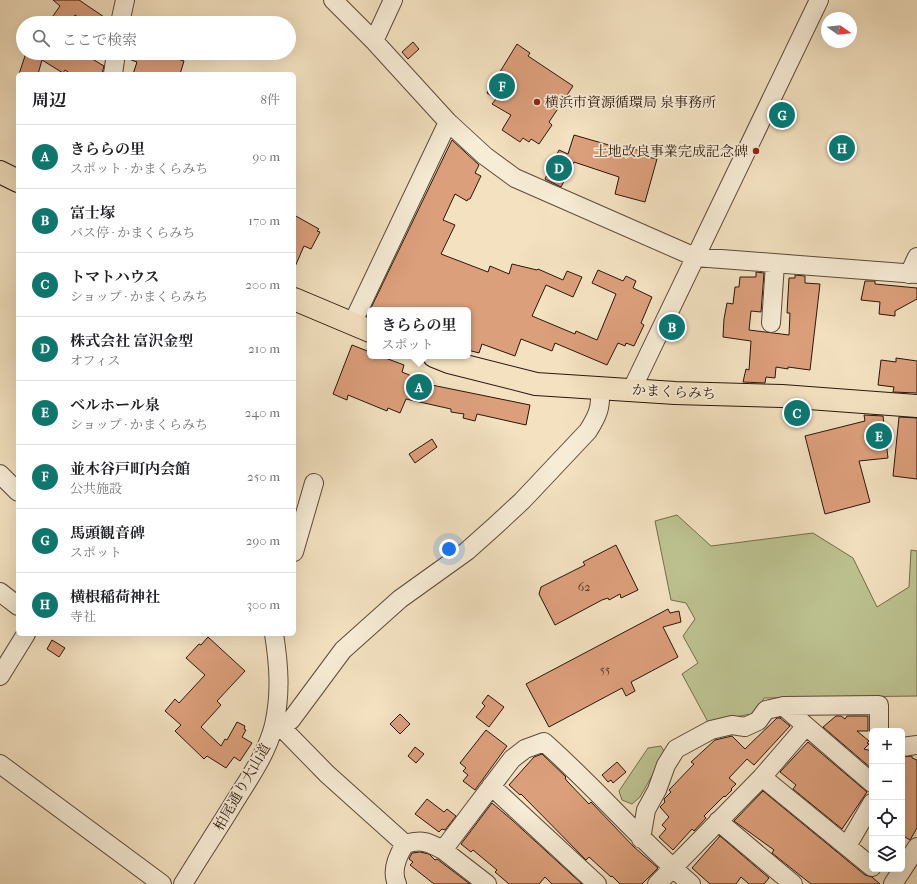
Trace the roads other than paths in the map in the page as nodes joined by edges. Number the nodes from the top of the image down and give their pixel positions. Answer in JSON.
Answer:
{"nodes":[{"id":1,"x":125,"y":0,"type":"edge"},
{"id":2,"x":334,"y":0,"type":"edge"},
{"id":3,"x":393,"y":0,"type":"edge"},
{"id":4,"x":820,"y":0,"type":"edge"},
{"id":5,"x":122,"y":16,"type":"edge"},
{"id":6,"x":374,"y":41,"type":"junction"},
{"id":7,"x":115,"y":60,"type":"edge"},
{"id":8,"x":113,"y":72,"type":"edge"},
{"id":9,"x":448,"y":122,"type":"junction"},
{"id":10,"x":0,"y":172,"type":"edge"},
{"id":11,"x":16,"y":180,"type":"edge"},
{"id":12,"x":695,"y":257,"type":"junction"},
{"id":13,"x":917,"y":257,"type":"edge"},
{"id":14,"x":775,"y":264,"type":"junction"},
{"id":15,"x":913,"y":274,"type":"edge"},
{"id":16,"x":296,"y":300,"type":"edge"},
{"id":17,"x":369,"y":307,"type":"edge"},
{"id":18,"x":367,"y":313,"type":"edge"},
{"id":19,"x":770,"y":323,"type":"dead end"},
{"id":20,"x":361,"y":327,"type":"edge"},
{"id":21,"x":442,"y":359,"type":"edge"},
{"id":22,"x":600,"y":388,"type":"junction"},
{"id":23,"x":632,"y":389,"type":"junction"},
{"id":24,"x":917,"y":406,"type":"edge"},
{"id":25,"x":0,"y":474,"type":"edge"},
{"id":26,"x":314,"y":484,"type":"dead end"},
{"id":27,"x":16,"y":490,"type":"edge"},
{"id":28,"x":300,"y":517,"type":"edge"},
{"id":29,"x":296,"y":540,"type":"edge"},
{"id":30,"x":0,"y":592,"type":"edge"},
{"id":31,"x":16,"y":604,"type":"edge"},
{"id":32,"x":25,"y":636,"type":"edge"},
{"id":33,"x":274,"y":636,"type":"edge"},
{"id":34,"x":0,"y":676,"type":"edge"},
{"id":35,"x":783,"y":706,"type":"junction"},
{"id":36,"x":806,"y":726,"type":"junction"},
{"id":37,"x":277,"y":727,"type":"junction"},
{"id":38,"x":879,"y":728,"type":"edge"},
{"id":39,"x":917,"y":745,"type":"edge"},
{"id":40,"x":905,"y":747,"type":"edge"},
{"id":41,"x":0,"y":764,"type":"edge"},
{"id":42,"x":762,"y":777,"type":"junction"},
{"id":43,"x":869,"y":780,"type":"edge"},
{"id":44,"x":491,"y":786,"type":"junction"},
{"id":45,"x":869,"y":808,"type":"edge"},
{"id":46,"x":718,"y":821,"type":"junction"},
{"id":47,"x":641,"y":839,"type":"junction"},
{"id":48,"x":405,"y":844,"type":"junction"},
{"id":49,"x":847,"y":846,"type":"junction"},
{"id":50,"x":917,"y":847,"type":"edge"},
{"id":51,"x":443,"y":850,"type":"junction"},
{"id":52,"x":869,"y":864,"type":"edge"},
{"id":53,"x":673,"y":868,"type":"junction"},
{"id":54,"x":879,"y":872,"type":"edge"},
{"id":55,"x":162,"y":884,"type":"edge"},
{"id":56,"x":183,"y":884,"type":"edge"},
{"id":57,"x":397,"y":884,"type":"edge"},
{"id":58,"x":487,"y":884,"type":"edge"},
{"id":59,"x":597,"y":884,"type":"edge"},
{"id":60,"x":657,"y":884,"type":"edge"},
{"id":61,"x":691,"y":884,"type":"edge"},
{"id":62,"x":793,"y":884,"type":"edge"},
{"id":63,"x":893,"y":884,"type":"edge"}],
"edges":[{"from":1,"to":5,"type":"street"},
{"from":2,"to":6,"type":"street"},
{"from":3,"to":6,"type":"street"},
{"from":4,"to":12,"type":"street"},
{"from":6,"to":9,"type":"street"},
{"from":7,"to":8,"type":"street"},
{"from":9,"to":12,"type":"street"},
{"from":9,"to":17,"type":"street"},
{"from":10,"to":11,"type":"main road"},
{"from":12,"to":14,"type":"street"},
{"from":12,"to":23,"type":"street"},
{"from":13,"to":15,"type":"street"},
{"from":14,"to":15,"type":"street"},
{"from":14,"to":19,"type":"street"},
{"from":16,"to":20,"type":"main road"},
{"from":18,"to":20,"type":"street"},
{"from":21,"to":22,"type":"main road","name":"かまくらみち"},
{"from":22,"to":23,"type":"main road","name":"かまくらみち"},
{"from":22,"to":37,"type":"street"},
{"from":23,"to":24,"type":"main road","name":"かまくらみち"},
{"from":25,"to":27,"type":"street"},
{"from":26,"to":28,"type":"street"},
{"from":28,"to":29,"type":"street"},
{"from":30,"to":31,"type":"street"},
{"from":32,"to":34,"type":"street"},
{"from":33,"to":37,"type":"street","name":"柏尾通り大山道"},
{"from":35,"to":36,"type":"street"},
{"from":35,"to":38,"type":"street"},
{"from":35,"to":47,"type":"street"},
{"from":36,"to":42,"type":"street"},
{"from":36,"to":43,"type":"street"},
{"from":37,"to":48,"type":"street"},
{"from":37,"to":56,"type":"street","name":"柏尾通り大山道"},
{"from":39,"to":40,"type":"street"},
{"from":41,"to":55,"type":"street"},
{"from":42,"to":46,"type":"street"},
{"from":42,"to":49,"type":"street"},
{"from":44,"to":47,"type":"street"},
{"from":44,"to":51,"type":"street"},
{"from":44,"to":59,"type":"street"},
{"from":45,"to":49,"type":"street"},
{"from":46,"to":53,"type":"street"},
{"from":46,"to":62,"type":"street"},
{"from":47,"to":53,"type":"street"},
{"from":48,"to":51,"type":"street"},
{"from":48,"to":57,"type":"street"},
{"from":49,"to":52,"type":"street"},
{"from":50,"to":63,"type":"street"},
{"from":51,"to":58,"type":"street"},
{"from":53,"to":60,"type":"street"},
{"from":53,"to":61,"type":"street"},
{"from":54,"to":63,"type":"street"}]}
